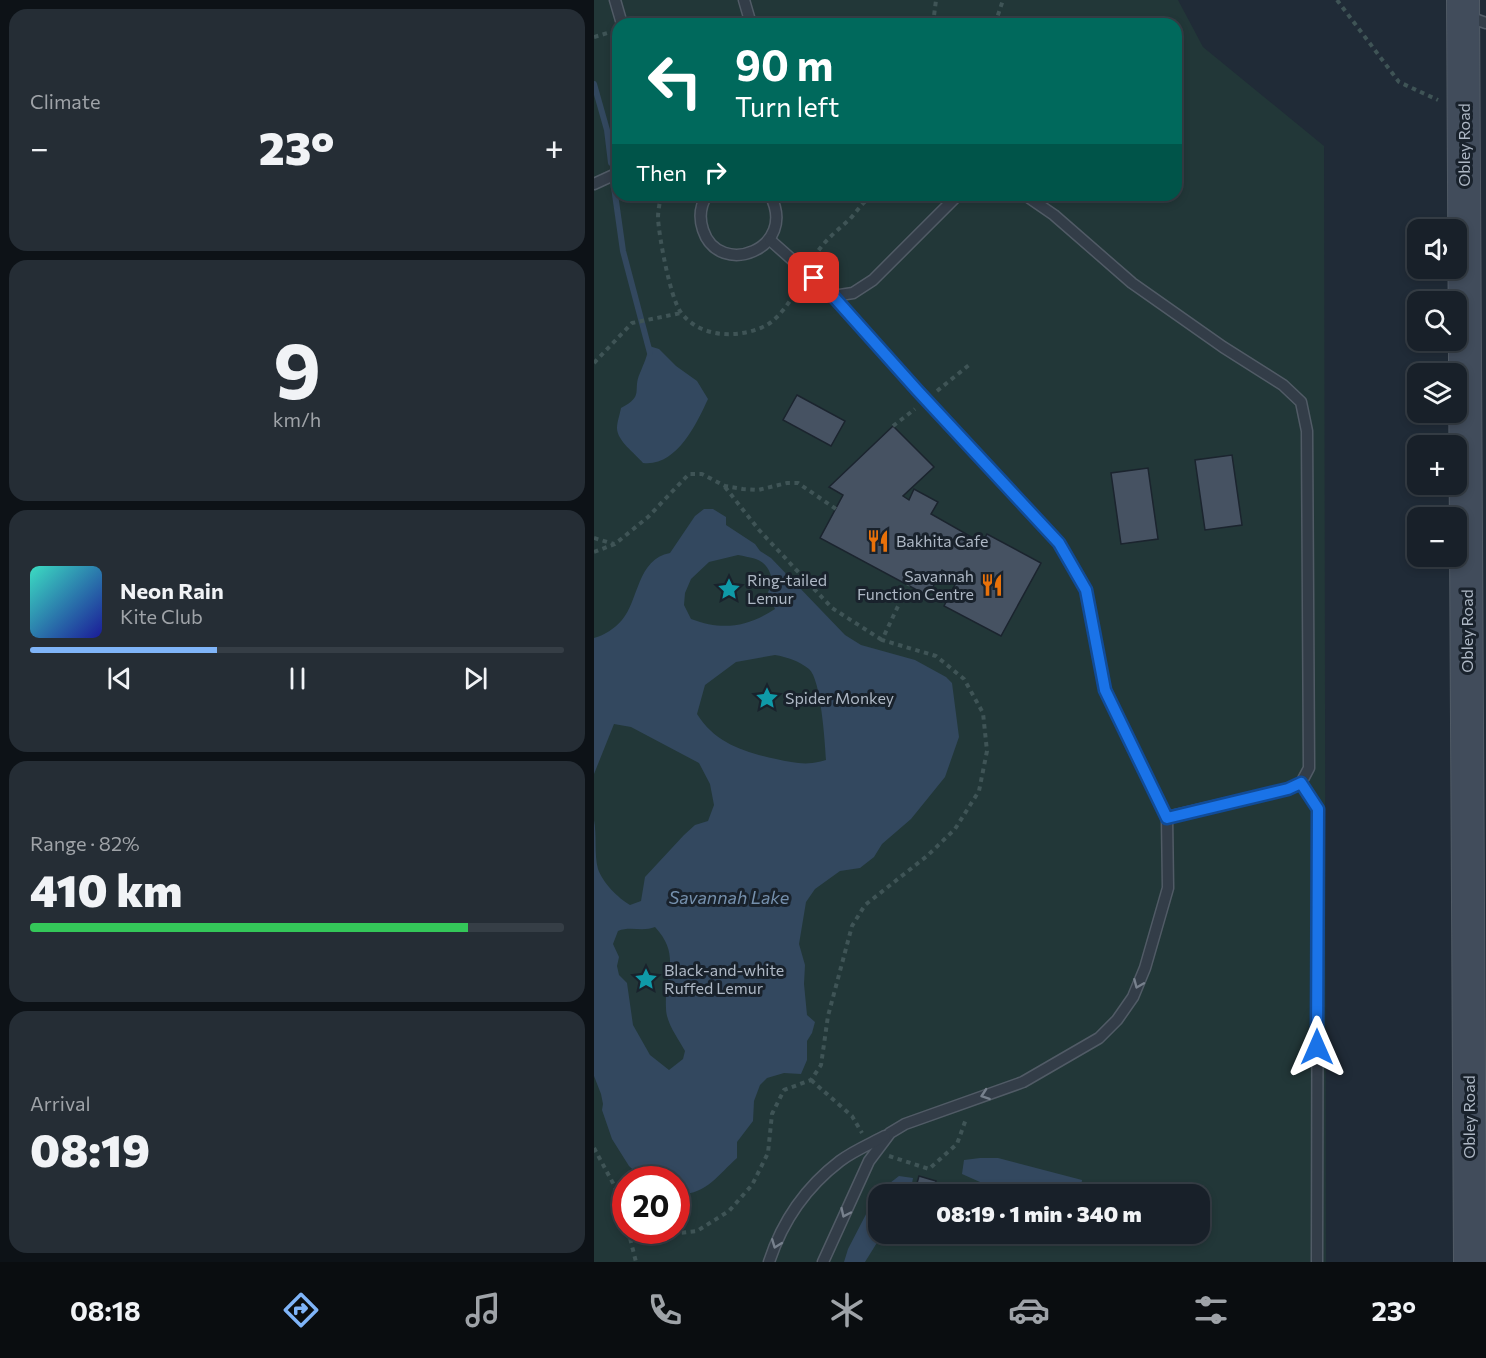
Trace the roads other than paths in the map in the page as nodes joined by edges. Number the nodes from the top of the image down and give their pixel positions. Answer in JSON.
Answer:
{"nodes":[{"id":1,"x":615,"y":0,"type":"edge"},
{"id":2,"x":744,"y":0,"type":"edge"},
{"id":3,"x":1471,"y":13,"type":"edge"},
{"id":4,"x":620,"y":18,"type":"edge"},
{"id":5,"x":749,"y":18,"type":"edge"},
{"id":6,"x":612,"y":176,"type":"edge"},
{"id":7,"x":594,"y":184,"type":"edge"},
{"id":8,"x":703,"y":201,"type":"edge"},
{"id":9,"x":773,"y":201,"type":"edge"},
{"id":10,"x":952,"y":201,"type":"edge"},
{"id":11,"x":1034,"y":201,"type":"edge"},
{"id":12,"x":770,"y":240,"type":"junction"},
{"id":13,"x":833,"y":296,"type":"junction"},
{"id":14,"x":1301,"y":783,"type":"junction"},
{"id":15,"x":1167,"y":818,"type":"junction"},
{"id":16,"x":872,"y":1149,"type":"junction"},
{"id":17,"x":769,"y":1262,"type":"edge"},
{"id":18,"x":823,"y":1262,"type":"edge"},
{"id":19,"x":1317,"y":1262,"type":"edge"},
{"id":20,"x":1470,"y":1262,"type":"edge"}],
"edges":[{"from":1,"to":4,"type":"lane"},
{"from":2,"to":5,"type":"lane"},
{"from":3,"to":20,"type":"street","name":"Obley Road"},
{"from":6,"to":7,"type":"lane"},
{"from":8,"to":12,"type":"lane"},
{"from":9,"to":12,"type":"lane"},
{"from":10,"to":13,"type":"lane"},
{"from":11,"to":14,"type":"lane"},
{"from":12,"to":13,"type":"lane"},
{"from":13,"to":15,"type":"lane"},
{"from":14,"to":15,"type":"lane"},
{"from":14,"to":19,"type":"lane"},
{"from":15,"to":16,"type":"lane","one_way":true},
{"from":16,"to":17,"type":"lane","one_way":true},
{"from":16,"to":18,"type":"lane","one_way":true}]}
